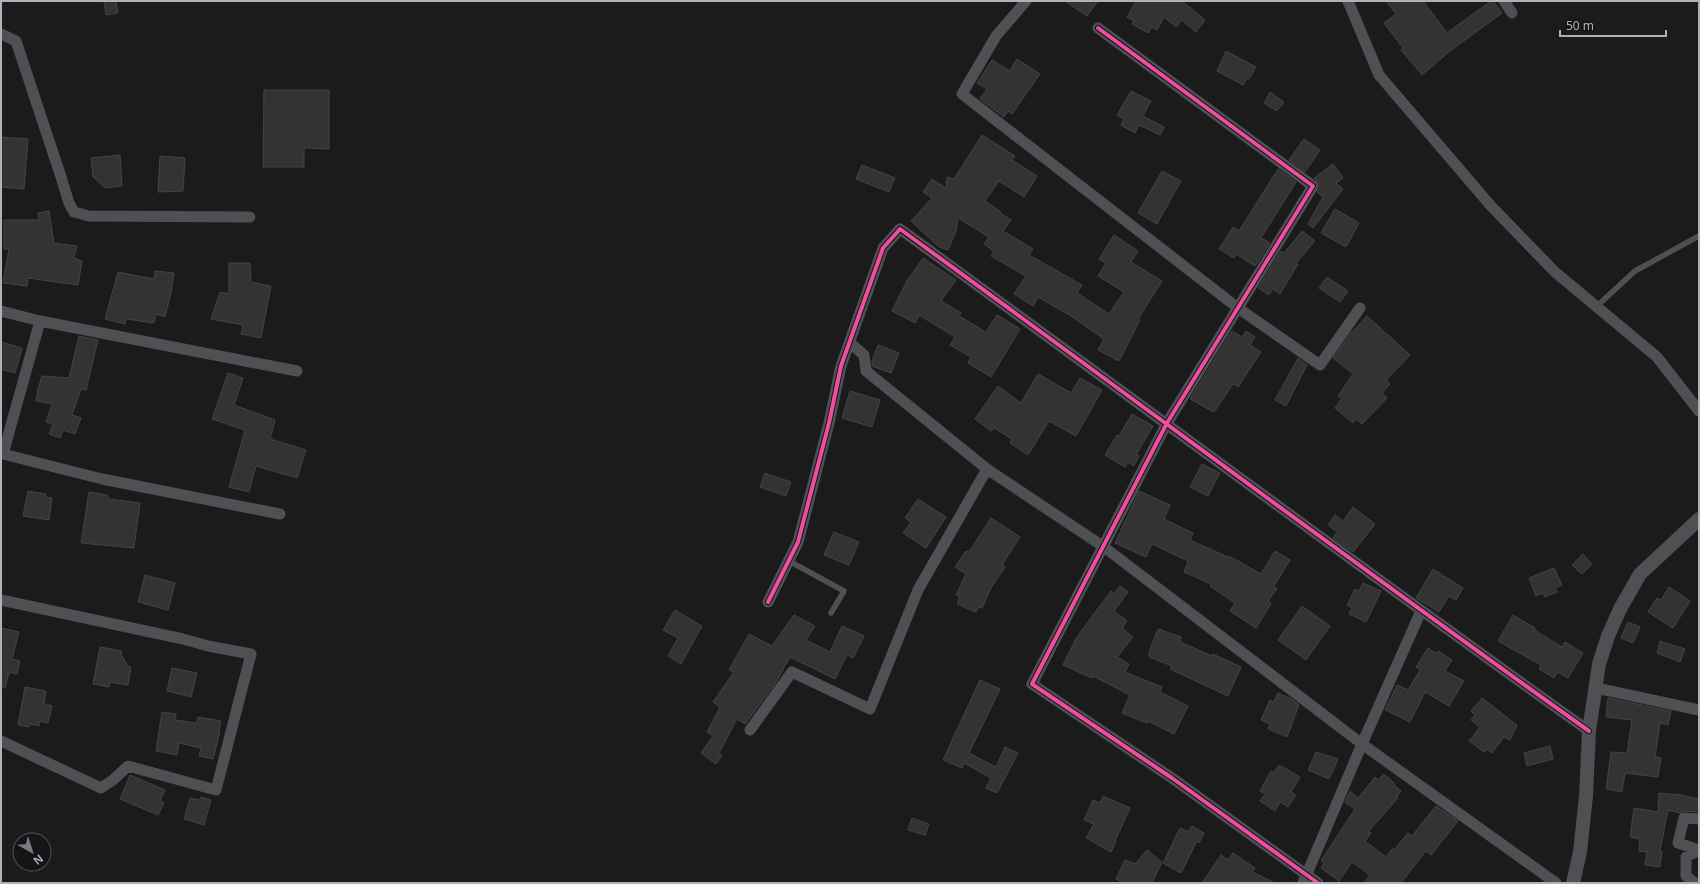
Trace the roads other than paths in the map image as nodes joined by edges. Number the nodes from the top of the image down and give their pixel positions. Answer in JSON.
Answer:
{"nodes":[{"id":1,"x":1026,"y":1,"type":"edge"},
{"id":2,"x":1504,"y":1,"type":"edge"},
{"id":3,"x":1350,"y":2,"type":"edge"},
{"id":4,"x":1512,"y":13,"type":"dead end"},
{"id":5,"x":1098,"y":28,"type":"dead end"},
{"id":6,"x":1,"y":34,"type":"edge"},
{"id":7,"x":250,"y":217,"type":"dead end"},
{"id":8,"x":1699,"y":236,"type":"edge"},
{"id":9,"x":1597,"y":306,"type":"junction"},
{"id":10,"x":1238,"y":308,"type":"junction"},
{"id":11,"x":1360,"y":308,"type":"dead end"},
{"id":12,"x":1,"y":311,"type":"edge"},
{"id":13,"x":40,"y":321,"type":"junction"},
{"id":14,"x":850,"y":343,"type":"junction"},
{"id":15,"x":297,"y":371,"type":"dead end"},
{"id":16,"x":1699,"y":412,"type":"edge"},
{"id":17,"x":1167,"y":423,"type":"junction"},
{"id":18,"x":2,"y":454,"type":"edge"},
{"id":19,"x":987,"y":469,"type":"junction"},
{"id":20,"x":280,"y":514,"type":"dead end"},
{"id":21,"x":1699,"y":519,"type":"edge"},
{"id":22,"x":1104,"y":547,"type":"junction"},
{"id":23,"x":789,"y":561,"type":"junction"},
{"id":24,"x":1,"y":600,"type":"edge"},
{"id":25,"x":768,"y":602,"type":"dead end"},
{"id":26,"x":1421,"y":611,"type":"junction"},
{"id":27,"x":830,"y":613,"type":"dead end"},
{"id":28,"x":1596,"y":688,"type":"junction"},
{"id":29,"x":1699,"y":710,"type":"edge"},
{"id":30,"x":750,"y":730,"type":"dead end"},
{"id":31,"x":1589,"y":731,"type":"junction"},
{"id":32,"x":1,"y":741,"type":"edge"},
{"id":33,"x":1362,"y":744,"type":"junction"},
{"id":34,"x":1699,"y":819,"type":"edge"},
{"id":35,"x":1699,"y":850,"type":"edge"},
{"id":36,"x":1305,"y":879,"type":"edge"},
{"id":37,"x":1318,"y":883,"type":"edge"},
{"id":38,"x":1556,"y":883,"type":"edge"},
{"id":39,"x":1573,"y":883,"type":"edge"},
{"id":40,"x":1695,"y":883,"type":"edge"}],
"edges":[{"from":1,"to":10,"type":"street"},
{"from":2,"to":4,"type":"street"},
{"from":3,"to":9,"type":"street"},
{"from":5,"to":10,"type":"street"},
{"from":6,"to":7,"type":"street"},
{"from":8,"to":9,"type":"lane"},
{"from":9,"to":16,"type":"street"},
{"from":10,"to":11,"type":"street"},
{"from":10,"to":17,"type":"street"},
{"from":12,"to":13,"type":"street"},
{"from":13,"to":15,"type":"street"},
{"from":13,"to":18,"type":"street"},
{"from":14,"to":17,"type":"street"},
{"from":14,"to":19,"type":"street"},
{"from":14,"to":23,"type":"street"},
{"from":17,"to":22,"type":"street"},
{"from":17,"to":26,"type":"street"},
{"from":18,"to":20,"type":"street"},
{"from":19,"to":22,"type":"street"},
{"from":19,"to":30,"type":"street"},
{"from":21,"to":28,"type":"street"},
{"from":22,"to":33,"type":"street"},
{"from":22,"to":36,"type":"street"},
{"from":23,"to":25,"type":"street"},
{"from":23,"to":27,"type":"lane"},
{"from":24,"to":32,"type":"street"},
{"from":26,"to":31,"type":"street"},
{"from":26,"to":33,"type":"street"},
{"from":28,"to":29,"type":"street"},
{"from":28,"to":31,"type":"street"},
{"from":31,"to":39,"type":"street"},
{"from":33,"to":36,"type":"street"},
{"from":33,"to":38,"type":"street"},
{"from":34,"to":35,"type":"street"},
{"from":35,"to":40,"type":"street"},
{"from":36,"to":37,"type":"street"}]}
